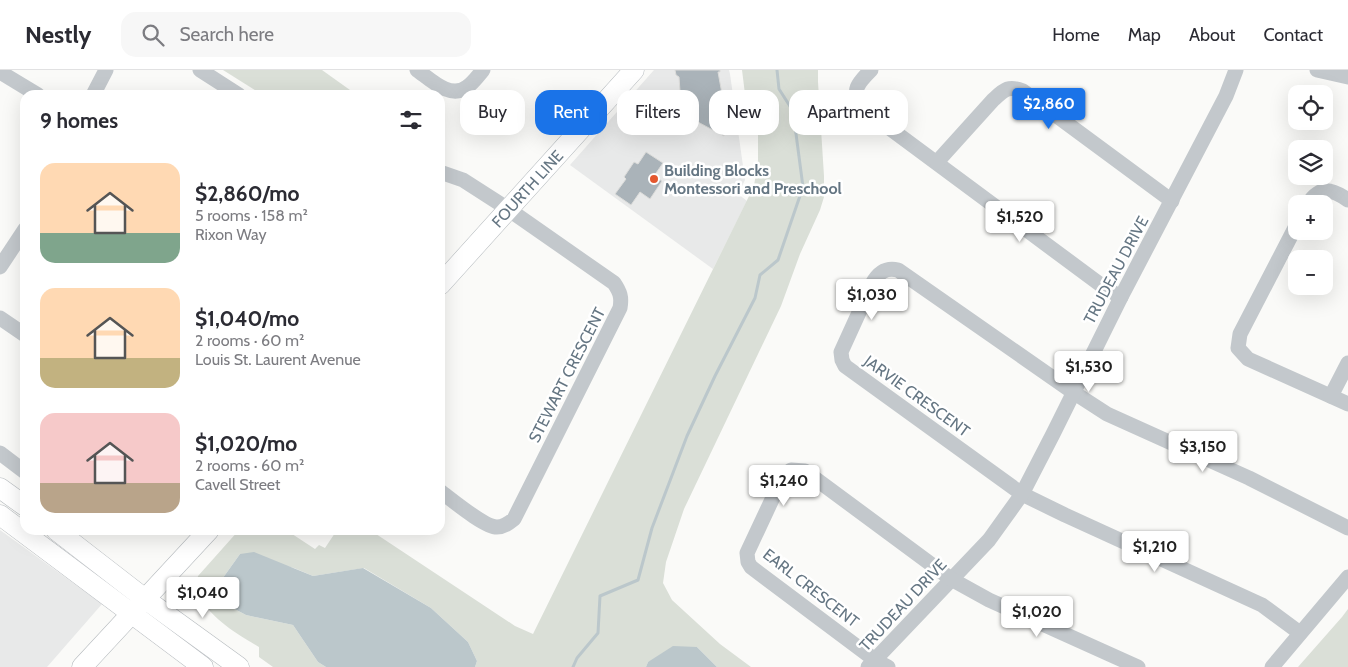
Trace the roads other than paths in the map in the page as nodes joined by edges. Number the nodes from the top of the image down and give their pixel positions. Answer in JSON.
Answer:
{"nodes":[{"id":1,"x":106,"y":70,"type":"edge"},
{"id":2,"x":200,"y":70,"type":"edge"},
{"id":3,"x":417,"y":70,"type":"edge"},
{"id":4,"x":483,"y":70,"type":"edge"},
{"id":5,"x":634,"y":70,"type":"edge"},
{"id":6,"x":870,"y":70,"type":"edge"},
{"id":7,"x":1236,"y":70,"type":"edge"},
{"id":8,"x":1317,"y":70,"type":"edge"},
{"id":9,"x":0,"y":72,"type":"edge"},
{"id":10,"x":1348,"y":77,"type":"edge"},
{"id":11,"x":30,"y":90,"type":"edge"},
{"id":12,"x":96,"y":90,"type":"edge"},
{"id":13,"x":231,"y":90,"type":"edge"},
{"id":14,"x":937,"y":162,"type":"junction"},
{"id":15,"x":445,"y":174,"type":"edge"},
{"id":16,"x":1316,"y":195,"type":"edge"},
{"id":17,"x":1348,"y":200,"type":"edge"},
{"id":18,"x":1172,"y":201,"type":"junction"},
{"id":19,"x":508,"y":209,"type":"junction"},
{"id":20,"x":20,"y":237,"type":"edge"},
{"id":21,"x":1289,"y":240,"type":"edge"},
{"id":22,"x":0,"y":267,"type":"edge"},
{"id":23,"x":445,"y":279,"type":"edge"},
{"id":24,"x":1121,"y":297,"type":"junction"},
{"id":25,"x":0,"y":318,"type":"edge"},
{"id":26,"x":20,"y":332,"type":"edge"},
{"id":27,"x":1348,"y":363,"type":"edge"},
{"id":28,"x":1073,"y":392,"type":"junction"},
{"id":29,"x":1331,"y":396,"type":"junction"},
{"id":30,"x":1348,"y":404,"type":"edge"},
{"id":31,"x":0,"y":453,"type":"edge"},
{"id":32,"x":20,"y":468,"type":"edge"},
{"id":33,"x":0,"y":488,"type":"edge"},
{"id":34,"x":1022,"y":494,"type":"junction"},
{"id":35,"x":445,"y":495,"type":"edge"},
{"id":36,"x":20,"y":502,"type":"edge"},
{"id":37,"x":0,"y":515,"type":"edge"},
{"id":38,"x":1348,"y":528,"type":"edge"},
{"id":39,"x":20,"y":530,"type":"edge"},
{"id":40,"x":26,"y":535,"type":"edge"},
{"id":41,"x":62,"y":535,"type":"edge"},
{"id":42,"x":204,"y":535,"type":"edge"},
{"id":43,"x":1348,"y":576,"type":"edge"},
{"id":44,"x":951,"y":579,"type":"junction"},
{"id":45,"x":145,"y":599,"type":"junction"},
{"id":46,"x":131,"y":614,"type":"junction"},
{"id":47,"x":1300,"y":633,"type":"junction"},
{"id":48,"x":877,"y":665,"type":"edge"},
{"id":49,"x":82,"y":667,"type":"edge"},
{"id":50,"x":203,"y":667,"type":"edge"},
{"id":51,"x":239,"y":667,"type":"edge"},
{"id":52,"x":1138,"y":667,"type":"edge"},
{"id":53,"x":1272,"y":667,"type":"edge"}],
"edges":[{"from":1,"to":12,"type":"street"},
{"from":2,"to":13,"type":"street"},
{"from":3,"to":4,"type":"street"},
{"from":5,"to":19,"type":"main road","name":"FOURTH LINE"},
{"from":6,"to":14,"type":"street"},
{"from":7,"to":18,"type":"street","name":"TRUDEAU DRIVE"},
{"from":8,"to":10,"type":"street"},
{"from":9,"to":11,"type":"street"},
{"from":14,"to":18,"type":"street"},
{"from":14,"to":24,"type":"street"},
{"from":15,"to":19,"type":"street"},
{"from":16,"to":17,"type":"street"},
{"from":18,"to":24,"type":"street","name":"TRUDEAU DRIVE"},
{"from":19,"to":23,"type":"main road","name":"FOURTH LINE"},
{"from":19,"to":35,"type":"street","name":"STEWART CRESCENT"},
{"from":20,"to":22,"type":"street"},
{"from":21,"to":29,"type":"street"},
{"from":24,"to":28,"type":"street","name":"TRUDEAU DRIVE"},
{"from":25,"to":26,"type":"street"},
{"from":27,"to":29,"type":"street"},
{"from":28,"to":34,"type":"street","name":"TRUDEAU DRIVE"},
{"from":28,"to":34,"type":"street","name":"JARVIE CRESCENT"},
{"from":28,"to":38,"type":"street"},
{"from":29,"to":30,"type":"street"},
{"from":31,"to":32,"type":"street"},
{"from":33,"to":36,"type":"main road"},
{"from":34,"to":44,"type":"street","name":"TRUDEAU DRIVE"},
{"from":34,"to":47,"type":"street"},
{"from":37,"to":39,"type":"main road"},
{"from":40,"to":46,"type":"main road"},
{"from":41,"to":45,"type":"main road"},
{"from":42,"to":45,"type":"main road"},
{"from":43,"to":47,"type":"street"},
{"from":44,"to":48,"type":"street","name":"TRUDEAU DRIVE"},
{"from":44,"to":48,"type":"street","name":"EARL CRESCENT"},
{"from":44,"to":52,"type":"street"},
{"from":45,"to":46,"type":"main road"},
{"from":45,"to":51,"type":"main road"},
{"from":46,"to":49,"type":"main road"},
{"from":46,"to":50,"type":"main road"},
{"from":47,"to":53,"type":"street"}]}
